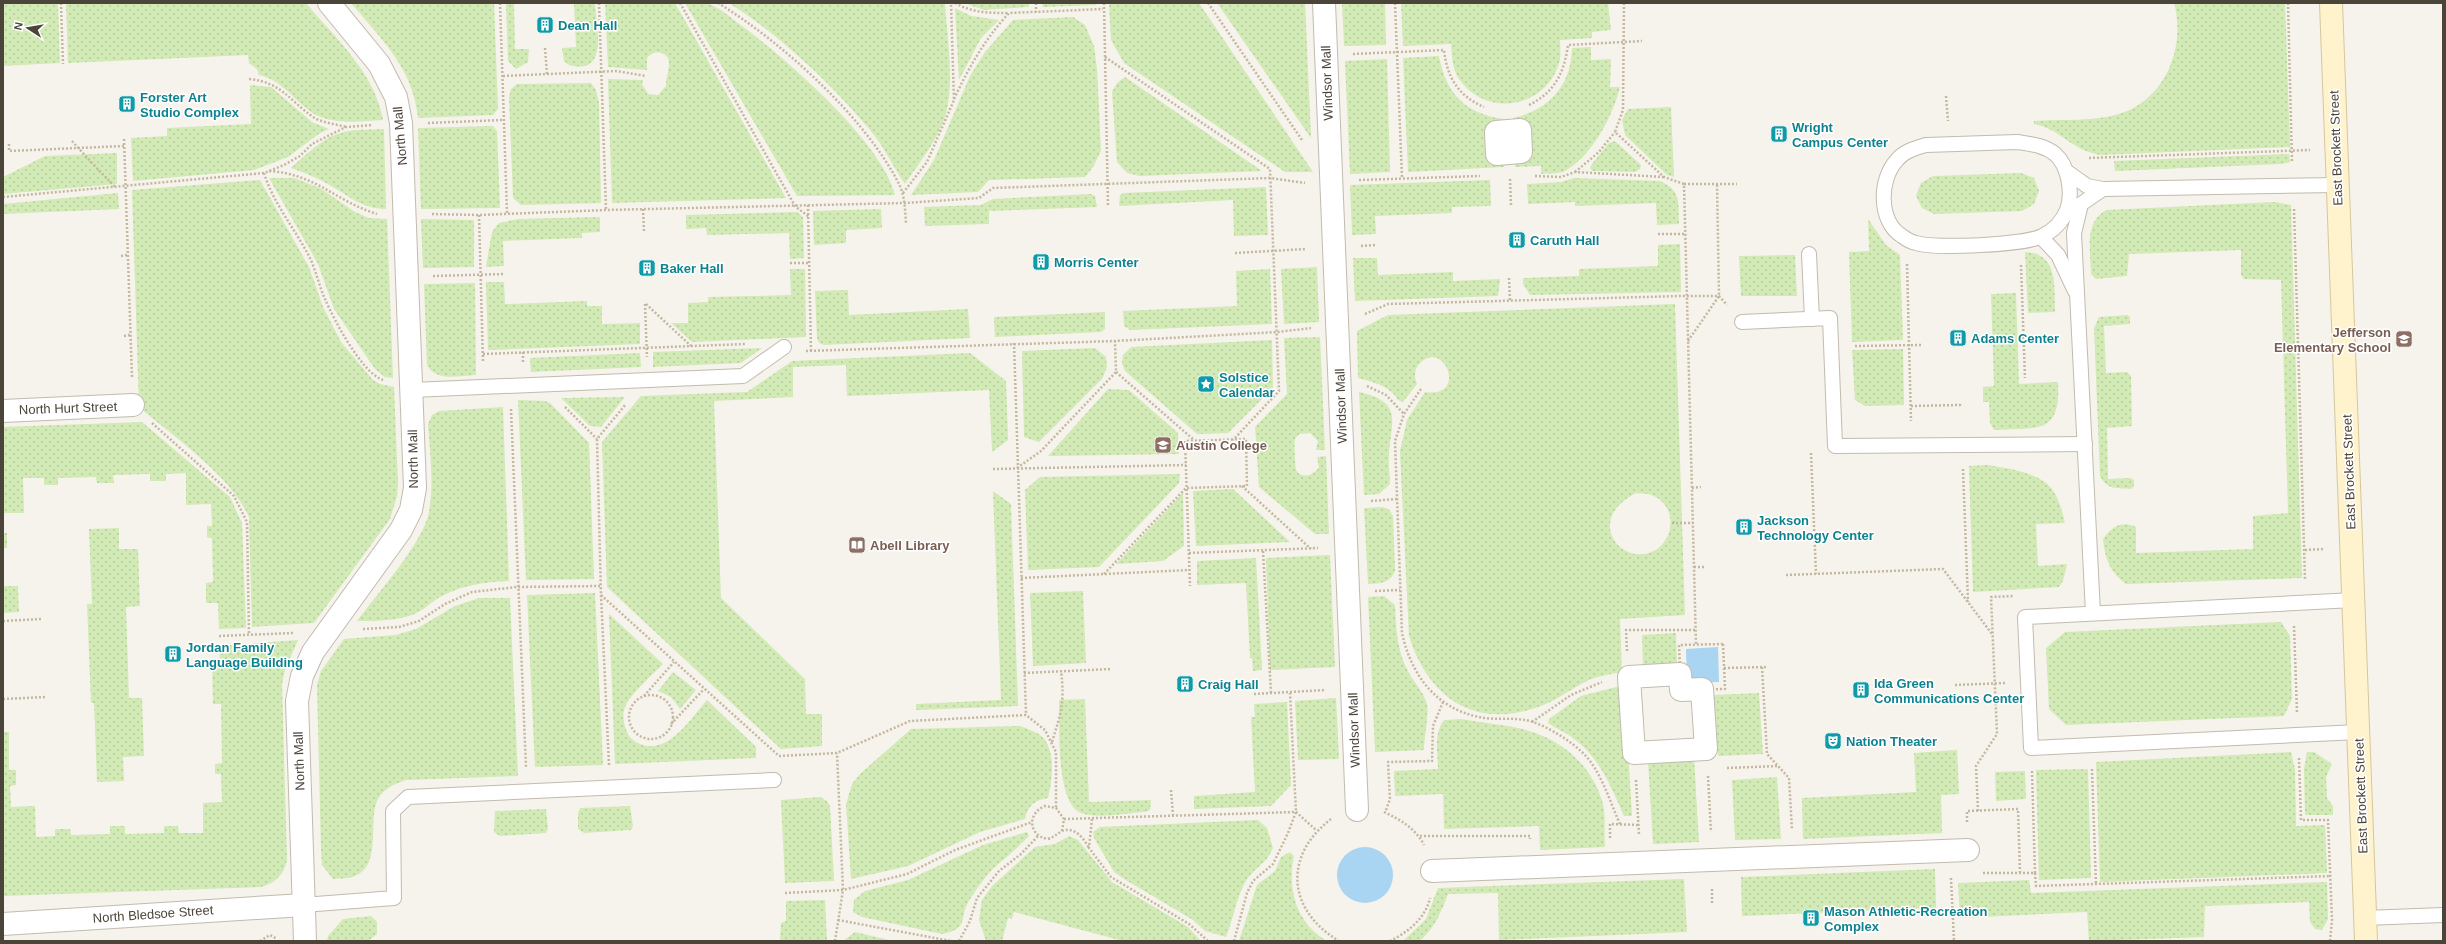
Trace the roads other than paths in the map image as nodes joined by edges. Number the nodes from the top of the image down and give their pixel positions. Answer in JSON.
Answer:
{"nodes":[{"id":1,"x":329,"y":3,"type":"edge"},
{"id":2,"x":1324,"y":3,"type":"edge"},
{"id":3,"x":2331,"y":3,"type":"edge"},
{"id":4,"x":2066,"y":171,"type":"junction"},
{"id":5,"x":2337,"y":185,"type":"junction"},
{"id":6,"x":2103,"y":190,"type":"junction"},
{"id":7,"x":2041,"y":237,"type":"junction"},
{"id":8,"x":1809,"y":254,"type":"dead end"},
{"id":9,"x":2078,"y":296,"type":"junction"},
{"id":10,"x":1812,"y":319,"type":"junction"},
{"id":11,"x":1742,"y":322,"type":"dead end"},
{"id":12,"x":784,"y":347,"type":"road end"},
{"id":13,"x":411,"y":386,"type":"junction"},
{"id":14,"x":133,"y":405,"type":"road end"},
{"id":15,"x":3,"y":411,"type":"edge"},
{"id":16,"x":2085,"y":444,"type":"junction"},
{"id":17,"x":2354,"y":600,"type":"junction"},
{"id":18,"x":2093,"y":613,"type":"junction"},
{"id":19,"x":2358,"y":732,"type":"junction"},
{"id":20,"x":1707,"y":759,"type":"joint"},
{"id":21,"x":774,"y":780,"type":"dead end"},
{"id":22,"x":1357,"y":810,"type":"road end"},
{"id":23,"x":1959,"y":851,"type":"road end"},
{"id":24,"x":1432,"y":871,"type":"dead end"},
{"id":25,"x":303,"y":905,"type":"junction"},
{"id":26,"x":2443,"y":915,"type":"edge"},
{"id":27,"x":2366,"y":918,"type":"junction"},
{"id":28,"x":3,"y":924,"type":"edge"},
{"id":29,"x":305,"y":941,"type":"edge"},
{"id":30,"x":2366,"y":941,"type":"edge"}],
"edges":[{"from":1,"to":13,"type":"street","name":"North Mall"},
{"from":2,"to":22,"type":"street","name":"Windsor Mall"},
{"from":3,"to":5,"type":"street","name":"East Brockett Street"},
{"from":4,"to":6,"type":"lane"},
{"from":4,"to":7,"type":"lane"},
{"from":4,"to":7,"type":"lane"},
{"from":5,"to":6,"type":"lane"},
{"from":5,"to":17,"type":"street","name":"East Brockett Street"},
{"from":6,"to":9,"type":"lane"},
{"from":7,"to":9,"type":"lane"},
{"from":8,"to":10,"type":"lane"},
{"from":9,"to":16,"type":"lane"},
{"from":10,"to":11,"type":"lane"},
{"from":10,"to":16,"type":"lane"},
{"from":12,"to":13,"type":"lane"},
{"from":13,"to":25,"type":"street","name":"North Mall"},
{"from":14,"to":15,"type":"street","name":"North Hurt Street"},
{"from":16,"to":18,"type":"lane"},
{"from":17,"to":18,"type":"lane"},
{"from":17,"to":19,"type":"street","name":"East Brockett Street"},
{"from":18,"to":19,"type":"lane"},
{"from":19,"to":27,"type":"street","name":"East Brockett Street"},
{"from":20,"to":20,"type":"street"},
{"from":21,"to":25,"type":"lane"},
{"from":23,"to":24,"type":"street"},
{"from":25,"to":28,"type":"street","name":"North Bledsoe Street"},
{"from":25,"to":29,"type":"street","name":"North Mall"},
{"from":26,"to":27,"type":"lane"},
{"from":27,"to":30,"type":"street","name":"East Brockett Street"}]}
